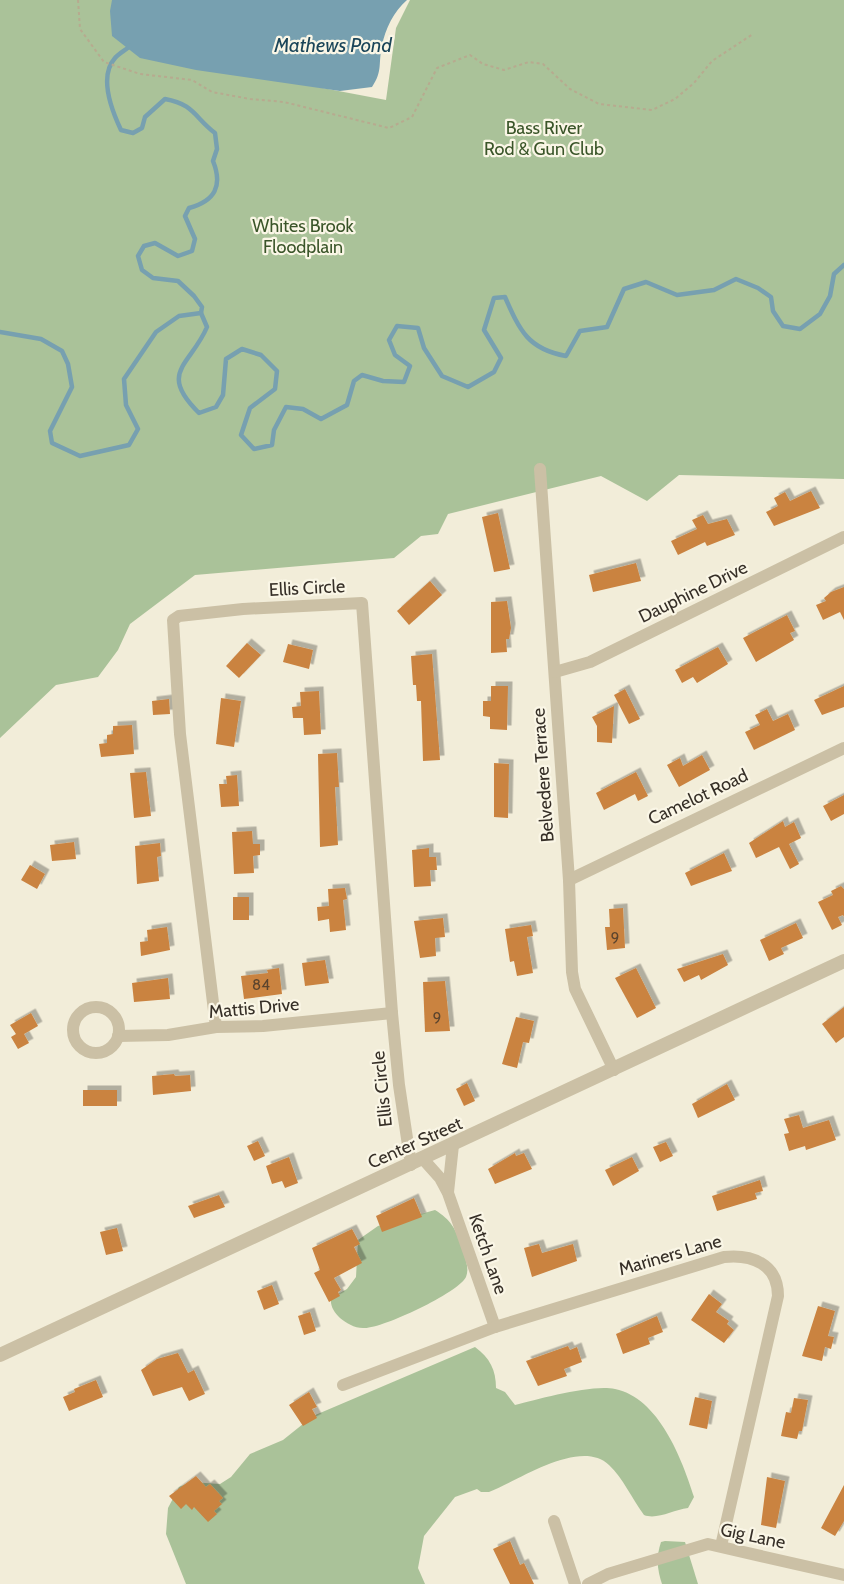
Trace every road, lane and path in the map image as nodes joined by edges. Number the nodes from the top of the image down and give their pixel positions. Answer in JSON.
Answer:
{"nodes":[{"id":1,"x":78,"y":0,"type":"edge"},
{"id":2,"x":753,"y":34,"type":"dead end"},
{"id":3,"x":540,"y":469,"type":"dead end"},
{"id":4,"x":844,"y":537,"type":"edge"},
{"id":5,"x":555,"y":672,"type":"junction"},
{"id":6,"x":844,"y":748,"type":"edge"},
{"id":7,"x":569,"y":880,"type":"junction"},
{"id":8,"x":844,"y":961,"type":"edge"},
{"id":9,"x":392,"y":1012,"type":"junction"},
{"id":10,"x":216,"y":1027,"type":"junction"},
{"id":11,"x":118,"y":1036,"type":"dead end"},
{"id":12,"x":614,"y":1070,"type":"junction"},
{"id":13,"x":453,"y":1145,"type":"junction"},
{"id":14,"x":417,"y":1162,"type":"junction"},
{"id":15,"x":448,"y":1193,"type":"junction"},
{"id":16,"x":495,"y":1327,"type":"junction"},
{"id":17,"x":0,"y":1355,"type":"edge"},
{"id":18,"x":343,"y":1385,"type":"dead end"},
{"id":19,"x":554,"y":1521,"type":"dead end"},
{"id":20,"x":721,"y":1546,"type":"junction"},
{"id":21,"x":844,"y":1575,"type":"edge"},
{"id":22,"x":575,"y":1584,"type":"edge"},
{"id":23,"x":588,"y":1584,"type":"edge"}],
"edges":[{"from":1,"to":2,"type":"path"},
{"from":3,"to":5,"type":"street","name":"Belvedere Terrace"},
{"from":4,"to":5,"type":"street","name":"Dauphine Drive"},
{"from":5,"to":7,"type":"street","name":"Belvedere Terrace"},
{"from":6,"to":7,"type":"street","name":"Camelot Road"},
{"from":7,"to":12,"type":"street","name":"Belvedere Terrace"},
{"from":8,"to":12,"type":"street","name":"Center Street"},
{"from":9,"to":10,"type":"street","name":"Mattis Drive"},
{"from":9,"to":10,"type":"street","name":"Ellis Circle"},
{"from":9,"to":14,"type":"street","name":"Ellis Circle"},
{"from":10,"to":11,"type":"street","name":"Mattis Drive"},
{"from":12,"to":13,"type":"street","name":"Center Street"},
{"from":13,"to":14,"type":"street","name":"Center Street"},
{"from":13,"to":15,"type":"street","name":"Ketch Lane"},
{"from":14,"to":15,"type":"street","name":"Ketch Lane"},
{"from":14,"to":17,"type":"street","name":"Center Street"},
{"from":15,"to":16,"type":"street","name":"Ketch Lane"},
{"from":16,"to":18,"type":"street","name":"Mariners Lane"},
{"from":16,"to":20,"type":"street","name":"Mariners Lane"},
{"from":19,"to":22,"type":"street"},
{"from":20,"to":21,"type":"street","name":"Gig Lane"},
{"from":20,"to":23,"type":"street","name":"Gig Lane"}]}
